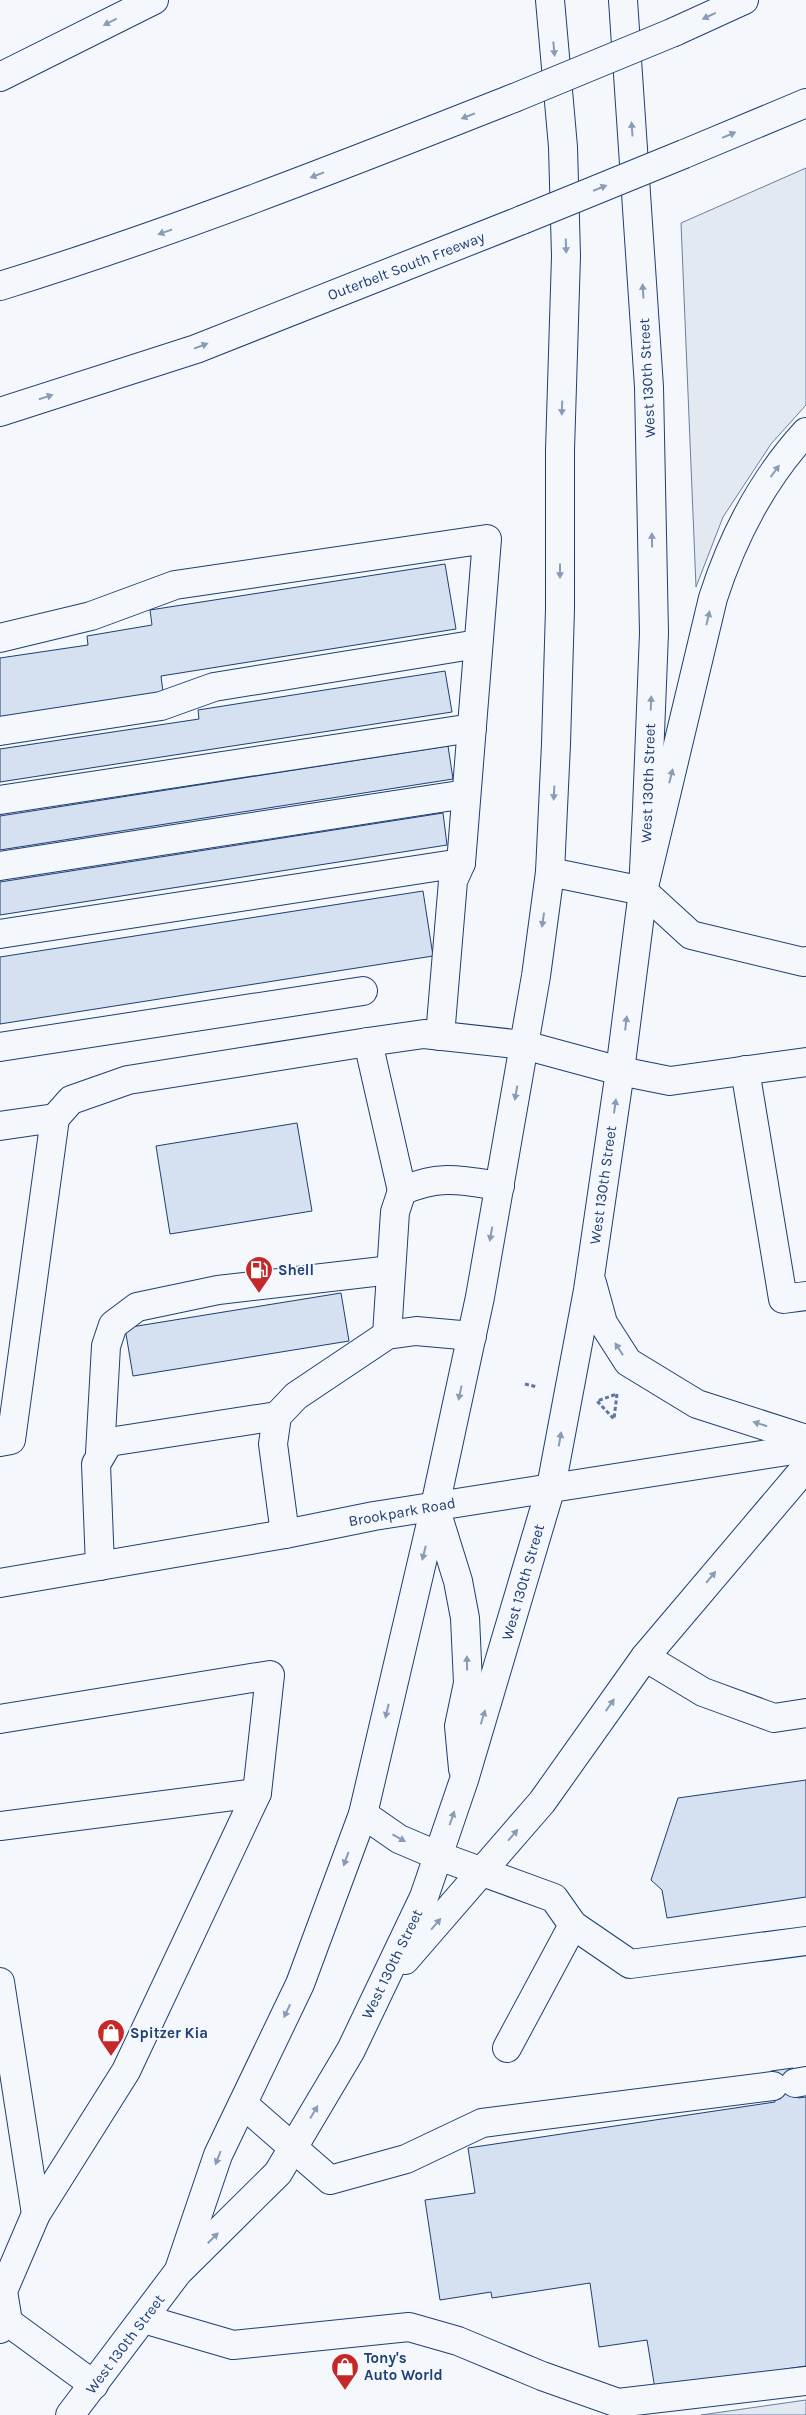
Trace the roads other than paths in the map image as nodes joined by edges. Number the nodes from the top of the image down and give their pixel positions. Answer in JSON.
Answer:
{"nodes":[{"id":1,"x":154,"y":0,"type":"edge"},
{"id":2,"x":550,"y":0,"type":"edge"},
{"id":3,"x":623,"y":0,"type":"edge"},
{"id":4,"x":744,"y":0,"type":"edge"},
{"id":5,"x":0,"y":77,"type":"edge"},
{"id":6,"x":806,"y":103,"type":"edge"},
{"id":7,"x":0,"y":286,"type":"edge"},
{"id":8,"x":0,"y":412,"type":"edge"},
{"id":9,"x":806,"y":432,"type":"edge"},
{"id":10,"x":0,"y":638,"type":"edge"},
{"id":11,"x":478,"y":644,"type":"junction"},
{"id":12,"x":472,"y":728,"type":"junction"},
{"id":13,"x":0,"y":731,"type":"edge"},
{"id":14,"x":466,"y":794,"type":"junction"},
{"id":15,"x":0,"y":800,"type":"edge"},
{"id":16,"x":461,"y":863,"type":"junction"},
{"id":17,"x":0,"y":866,"type":"edge"},
{"id":18,"x":550,"y":872,"type":"junction"},
{"id":19,"x":643,"y":892,"type":"junction"},
{"id":20,"x":0,"y":934,"type":"edge"},
{"id":21,"x":806,"y":961,"type":"edge"},
{"id":22,"x":363,"y":991,"type":"dead end"},
{"id":23,"x":440,"y":1036,"type":"junction"},
{"id":24,"x":368,"y":1042,"type":"junction"},
{"id":25,"x":524,"y":1045,"type":"junction"},
{"id":26,"x":0,"y":1047,"type":"edge"},
{"id":27,"x":806,"y":1062,"type":"edge"},
{"id":28,"x":745,"y":1070,"type":"junction"},
{"id":29,"x":620,"y":1071,"type":"junction"},
{"id":30,"x":55,"y":1118,"type":"junction"},
{"id":31,"x":0,"y":1126,"type":"edge"},
{"id":32,"x":500,"y":1186,"type":"junction"},
{"id":33,"x":402,"y":1191,"type":"junction"},
{"id":34,"x":391,"y":1270,"type":"junction"},
{"id":35,"x":590,"y":1274,"type":"junction"},
{"id":36,"x":806,"y":1296,"type":"edge"},
{"id":37,"x":387,"y":1335,"type":"junction"},
{"id":38,"x":472,"y":1336,"type":"junction"},
{"id":39,"x":277,"y":1416,"type":"junction"},
{"id":40,"x":806,"y":1439,"type":"edge"},
{"id":41,"x":0,"y":1442,"type":"edge"},
{"id":42,"x":806,"y":1448,"type":"edge"},
{"id":43,"x":100,"y":1453,"type":"junction"},
{"id":44,"x":806,"y":1467,"type":"edge"},
{"id":45,"x":551,"y":1487,"type":"junction"},
{"id":46,"x":435,"y":1506,"type":"junction"},
{"id":47,"x":285,"y":1534,"type":"junction"},
{"id":48,"x":100,"y":1566,"type":"junction"},
{"id":49,"x":0,"y":1583,"type":"edge"},
{"id":50,"x":645,"y":1657,"type":"junction"},
{"id":51,"x":806,"y":1713,"type":"edge"},
{"id":52,"x":0,"y":1719,"type":"edge"},
{"id":53,"x":464,"y":1780,"type":"junction"},
{"id":54,"x":257,"y":1794,"type":"junction"},
{"id":55,"x":363,"y":1814,"type":"junction"},
{"id":56,"x":0,"y":1826,"type":"edge"},
{"id":57,"x":439,"y":1856,"type":"junction"},
{"id":58,"x":482,"y":1872,"type":"junction"},
{"id":59,"x":573,"y":1925,"type":"junction"},
{"id":60,"x":806,"y":1941,"type":"edge"},
{"id":61,"x":0,"y":1982,"type":"edge"},
{"id":62,"x":381,"y":1987,"type":"junction"},
{"id":63,"x":507,"y":2048,"type":"dead end"},
{"id":64,"x":791,"y":2083,"type":"edge"},
{"id":65,"x":243,"y":2104,"type":"junction"},
{"id":66,"x":293,"y":2148,"type":"junction"},
{"id":67,"x":36,"y":2214,"type":"junction"},
{"id":68,"x":178,"y":2272,"type":"junction"},
{"id":69,"x":144,"y":2320,"type":"junction"},
{"id":70,"x":4,"y":2325,"type":"edge"},
{"id":71,"x":806,"y":2381,"type":"edge"},
{"id":72,"x":94,"y":2385,"type":"junction"},
{"id":73,"x":70,"y":2415,"type":"edge"}],
"edges":[{"from":1,"to":5,"type":"main road","one_way":true},
{"from":2,"to":18,"type":"main road","name":"West 130th Street","one_way":true},
{"from":19,"to":3,"type":"main road","name":"West 130th Street","one_way":true},
{"from":4,"to":7,"type":"main road","one_way":true,"bridge":true},
{"from":8,"to":6,"type":"main road","name":"Outerbelt South Freeway","one_way":true,"bridge":true},
{"from":19,"to":9,"type":"main road","one_way":true},
{"from":10,"to":11,"type":"main road"},
{"from":11,"to":12,"type":"main road"},
{"from":11,"to":13,"type":"main road"},
{"from":12,"to":14,"type":"main road"},
{"from":12,"to":15,"type":"main road"},
{"from":14,"to":16,"type":"main road"},
{"from":14,"to":17,"type":"main road"},
{"from":16,"to":20,"type":"main road"},
{"from":16,"to":23,"type":"main road"},
{"from":18,"to":19,"type":"main road"},
{"from":18,"to":25,"type":"main road","name":"West 130th Street","one_way":true},
{"from":19,"to":21,"type":"main road"},
{"from":29,"to":19,"type":"main road","name":"West 130th Street","one_way":true},
{"from":22,"to":26,"type":"main road"},
{"from":23,"to":24,"type":"main road"},
{"from":23,"to":25,"type":"main road"},
{"from":24,"to":30,"type":"main road"},
{"from":24,"to":33,"type":"main road"},
{"from":25,"to":29,"type":"main road"},
{"from":25,"to":32,"type":"main road","name":"West 130th Street","one_way":true},
{"from":27,"to":28,"type":"main road"},
{"from":28,"to":29,"type":"main road"},
{"from":28,"to":36,"type":"main road"},
{"from":35,"to":29,"type":"main road","name":"West 130th Street","one_way":true},
{"from":30,"to":31,"type":"main road"},
{"from":30,"to":41,"type":"main road"},
{"from":32,"to":33,"type":"main road"},
{"from":32,"to":38,"type":"main road","name":"West 130th Street","one_way":true},
{"from":33,"to":34,"type":"main road"},
{"from":34,"to":37,"type":"main road"},
{"from":34,"to":43,"type":"main road"},
{"from":40,"to":35,"type":"main road","one_way":true},
{"from":45,"to":35,"type":"main road","name":"West 130th Street","one_way":true},
{"from":37,"to":38,"type":"main road"},
{"from":37,"to":39,"type":"main road"},
{"from":38,"to":46,"type":"main road","name":"West 130th Street","one_way":true},
{"from":39,"to":43,"type":"main road"},
{"from":39,"to":47,"type":"main road"},
{"from":42,"to":45,"type":"main road","name":"Brookpark Road"},
{"from":43,"to":48,"type":"main road"},
{"from":50,"to":44,"type":"main road","one_way":true},
{"from":45,"to":46,"type":"main road","name":"Brookpark Road"},
{"from":53,"to":45,"type":"main road","name":"West 130th Street","one_way":true},
{"from":46,"to":47,"type":"main road","name":"Brookpark Road"},
{"from":53,"to":46,"type":"main road","one_way":true},
{"from":46,"to":55,"type":"main road","name":"West 130th Street","one_way":true},
{"from":47,"to":48,"type":"main road","name":"Brookpark Road"},
{"from":48,"to":49,"type":"main road","name":"Brookpark Road"},
{"from":50,"to":51,"type":"main road"},
{"from":58,"to":50,"type":"main road","one_way":true},
{"from":52,"to":54,"type":"main road"},
{"from":57,"to":53,"type":"main road","name":"West 130th Street","one_way":true},
{"from":54,"to":56,"type":"main road"},
{"from":54,"to":67,"type":"main road"},
{"from":55,"to":57,"type":"main road","one_way":true},
{"from":55,"to":65,"type":"main road","name":"West 130th Street","one_way":true},
{"from":57,"to":58,"type":"main road"},
{"from":57,"to":62,"type":"main road","name":"West 130th Street"},
{"from":58,"to":59,"type":"main road"},
{"from":62,"to":58,"type":"main road","one_way":true},
{"from":59,"to":60,"type":"main road"},
{"from":59,"to":63,"type":"main road"},
{"from":61,"to":67,"type":"main road"},
{"from":66,"to":62,"type":"main road","name":"West 130th Street","one_way":true},
{"from":64,"to":66,"type":"main road"},
{"from":65,"to":66,"type":"main road"},
{"from":65,"to":68,"type":"main road","name":"West 130th Street","one_way":true},
{"from":68,"to":66,"type":"main road","name":"West 130th Street","one_way":true},
{"from":67,"to":70,"type":"main road"},
{"from":68,"to":69,"type":"main road","name":"West 130th Street"},
{"from":69,"to":71,"type":"main road"},
{"from":69,"to":72,"type":"main road","name":"West 130th Street"},
{"from":70,"to":72,"type":"main road"},
{"from":72,"to":73,"type":"main road","name":"West 130th Street"}]}
